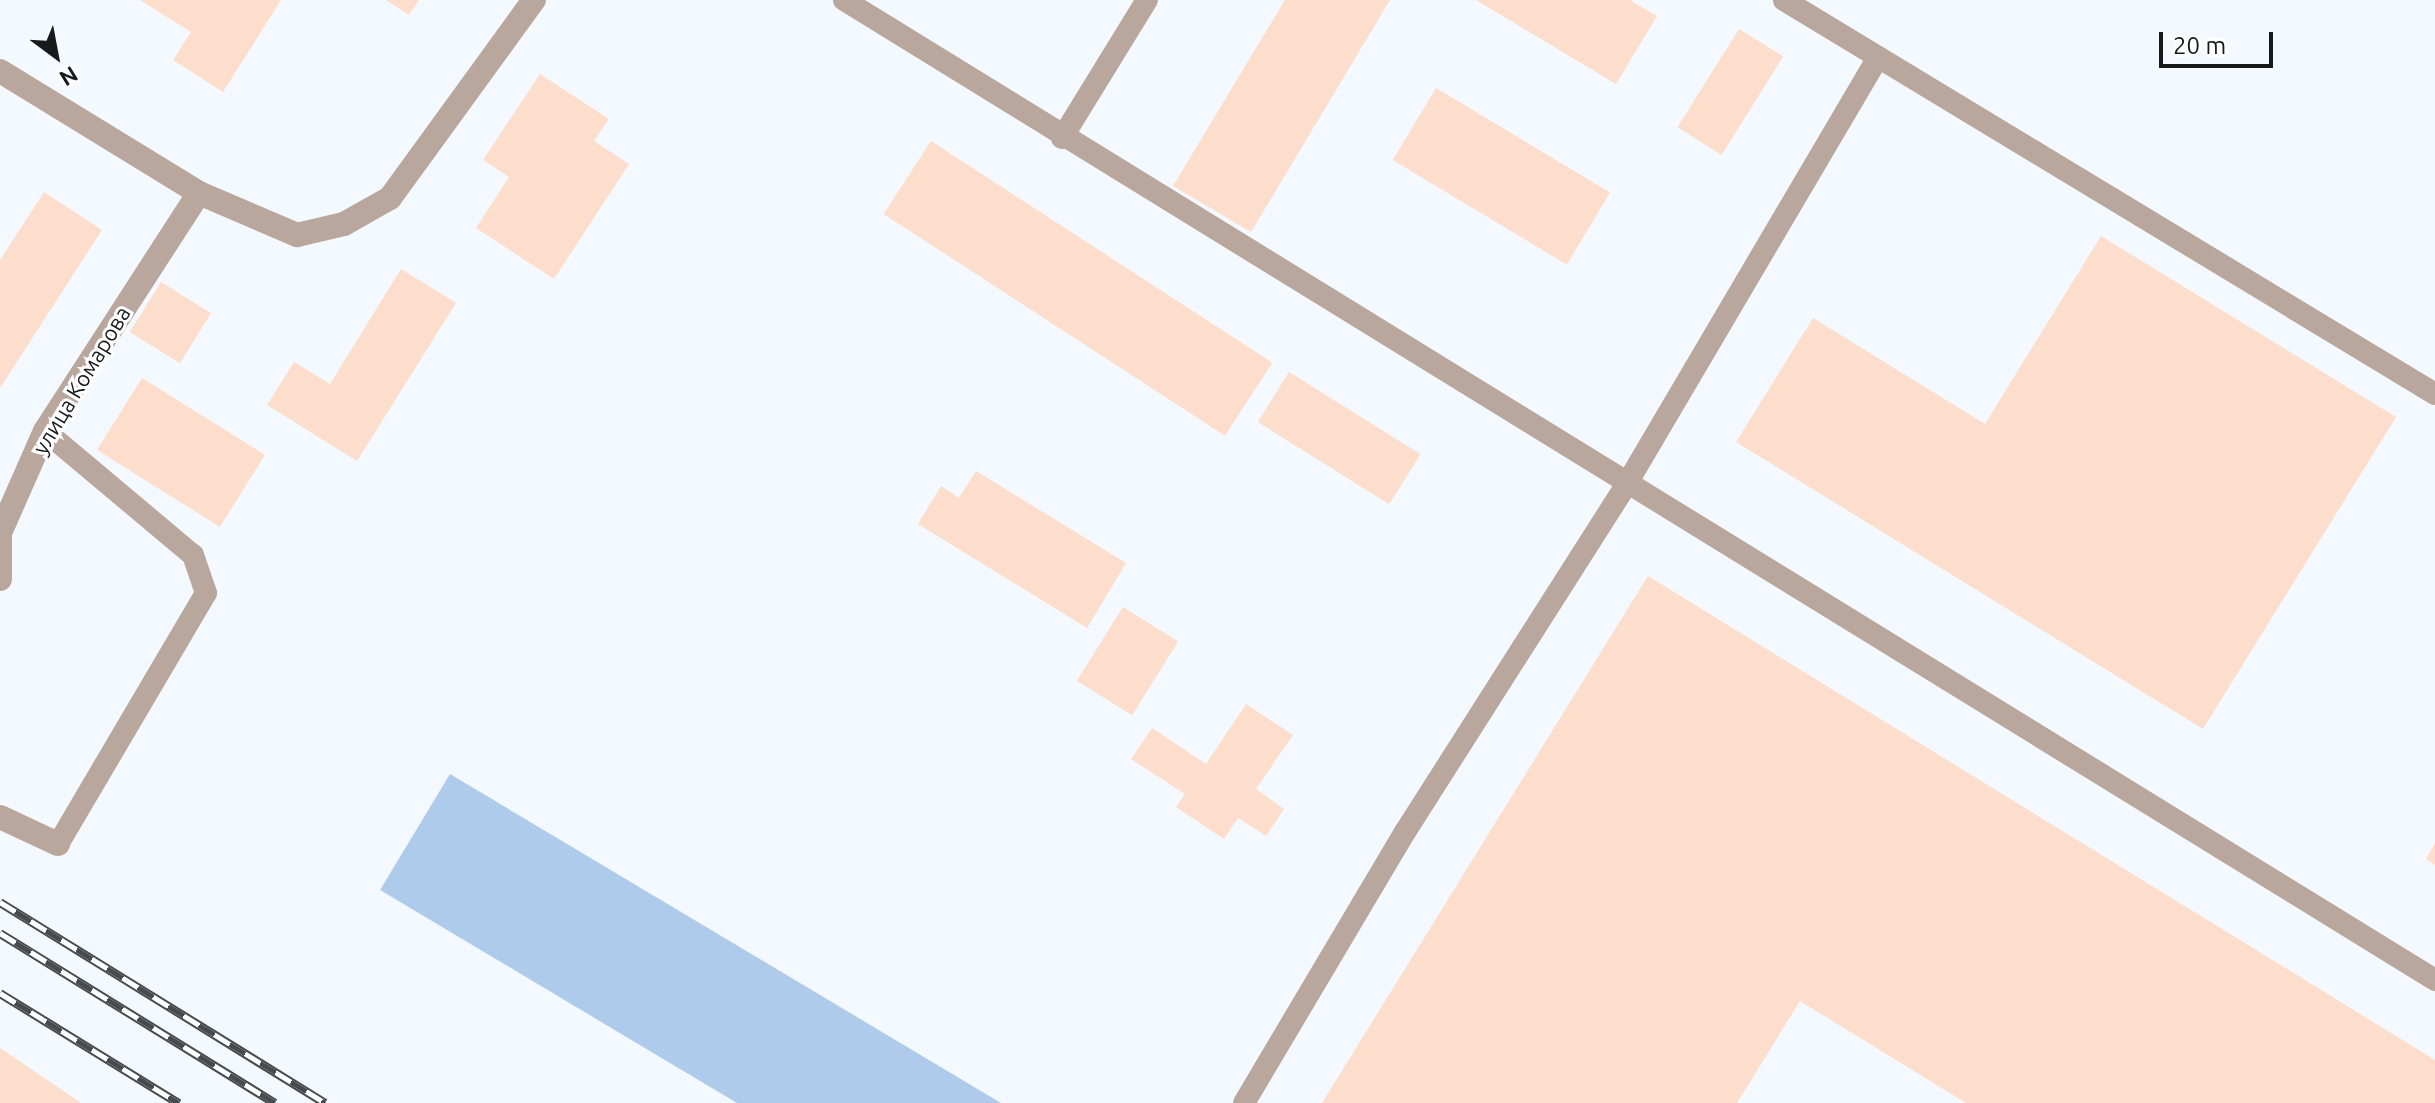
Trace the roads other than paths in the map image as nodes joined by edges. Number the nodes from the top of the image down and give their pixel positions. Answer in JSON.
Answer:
{"nodes":[{"id":1,"x":534,"y":0,"type":"edge"},
{"id":2,"x":844,"y":0,"type":"edge"},
{"id":3,"x":1147,"y":0,"type":"edge"},
{"id":4,"x":1784,"y":0,"type":"edge"},
{"id":5,"x":1878,"y":58,"type":"junction"},
{"id":6,"x":0,"y":71,"type":"edge"},
{"id":7,"x":1062,"y":138,"type":"junction"},
{"id":8,"x":199,"y":193,"type":"junction"},
{"id":9,"x":2435,"y":394,"type":"edge"},
{"id":10,"x":45,"y":431,"type":"junction"},
{"id":11,"x":1629,"y":480,"type":"junction"},
{"id":12,"x":0,"y":579,"type":"edge"},
{"id":13,"x":0,"y":817,"type":"edge"},
{"id":14,"x":58,"y":844,"type":"joint"},
{"id":15,"x":2435,"y":980,"type":"edge"},
{"id":16,"x":1244,"y":1103,"type":"edge"}],
"edges":[{"from":1,"to":8,"type":"street"},
{"from":2,"to":7,"type":"lane"},
{"from":3,"to":7,"type":"lane"},
{"from":4,"to":5,"type":"lane"},
{"from":5,"to":9,"type":"lane"},
{"from":5,"to":11,"type":"lane"},
{"from":6,"to":8,"type":"street"},
{"from":7,"to":11,"type":"lane"},
{"from":8,"to":10,"type":"street","name":"улица Комарова"},
{"from":10,"to":12,"type":"street","name":"улица Комарова"},
{"from":10,"to":14,"type":"lane"},
{"from":11,"to":15,"type":"lane"},
{"from":11,"to":16,"type":"lane"},
{"from":13,"to":14,"type":"street"}]}
